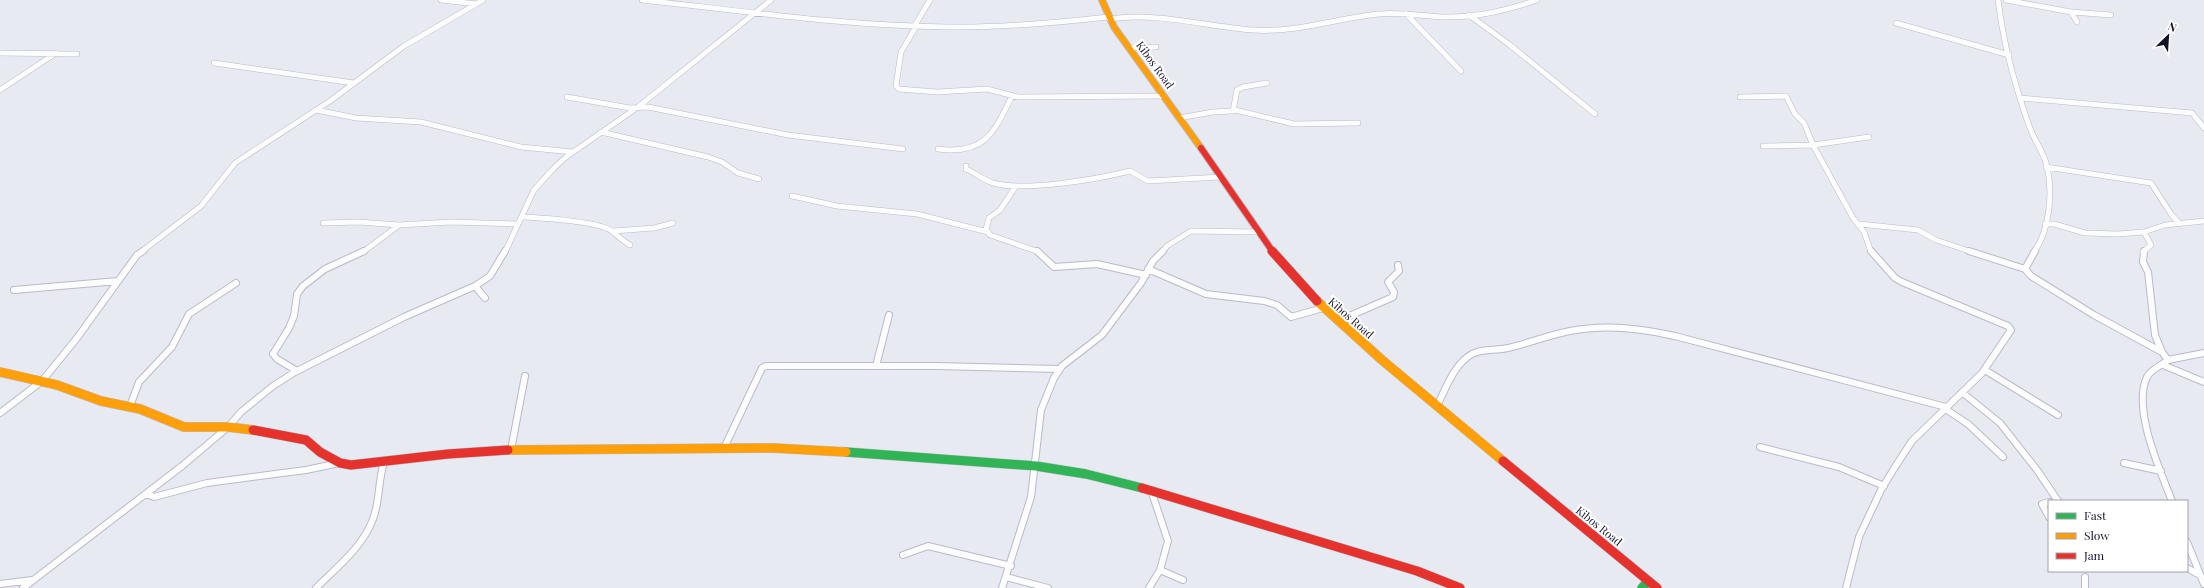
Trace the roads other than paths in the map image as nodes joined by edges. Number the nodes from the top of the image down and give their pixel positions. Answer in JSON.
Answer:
{"nodes":[{"id":1,"x":441,"y":0,"type":"edge"},
{"id":2,"x":483,"y":0,"type":"edge"},
{"id":3,"x":642,"y":0,"type":"edge"},
{"id":4,"x":771,"y":0,"type":"edge"},
{"id":5,"x":930,"y":0,"type":"edge"},
{"id":6,"x":1102,"y":0,"type":"edge"},
{"id":7,"x":1537,"y":0,"type":"edge"},
{"id":8,"x":1998,"y":0,"type":"edge"},
{"id":9,"x":2006,"y":0,"type":"edge"},
{"id":10,"x":477,"y":4,"type":"junction"},
{"id":11,"x":755,"y":12,"type":"junction"},
{"id":12,"x":2071,"y":12,"type":"junction"},
{"id":13,"x":1406,"y":14,"type":"junction"},
{"id":14,"x":1469,"y":15,"type":"junction"},
{"id":15,"x":2111,"y":15,"type":"dead end"},
{"id":16,"x":1109,"y":18,"type":"junction"},
{"id":17,"x":2077,"y":22,"type":"dead end"},
{"id":18,"x":1896,"y":23,"type":"dead end"},
{"id":19,"x":916,"y":25,"type":"junction"},
{"id":20,"x":1156,"y":47,"type":"dead end"},
{"id":21,"x":1130,"y":48,"type":"junction"},
{"id":22,"x":0,"y":53,"type":"edge"},
{"id":23,"x":56,"y":53,"type":"junction"},
{"id":24,"x":77,"y":54,"type":"dead end"},
{"id":25,"x":2009,"y":55,"type":"junction"},
{"id":26,"x":214,"y":63,"type":"dead end"},
{"id":27,"x":1461,"y":71,"type":"dead end"},
{"id":28,"x":354,"y":83,"type":"junction"},
{"id":29,"x":1267,"y":83,"type":"dead end"},
{"id":30,"x":0,"y":90,"type":"edge"},
{"id":31,"x":1012,"y":96,"type":"junction"},
{"id":32,"x":1164,"y":96,"type":"junction"},
{"id":33,"x":566,"y":97,"type":"dead end"},
{"id":34,"x":1740,"y":97,"type":"dead end"},
{"id":35,"x":2021,"y":98,"type":"junction"},
{"id":36,"x":638,"y":107,"type":"junction"},
{"id":37,"x":316,"y":110,"type":"junction"},
{"id":38,"x":1234,"y":110,"type":"junction"},
{"id":39,"x":1595,"y":114,"type":"dead end"},
{"id":40,"x":1179,"y":118,"type":"junction"},
{"id":41,"x":1358,"y":123,"type":"dead end"},
{"id":42,"x":2204,"y":128,"type":"edge"},
{"id":43,"x":601,"y":132,"type":"junction"},
{"id":44,"x":1870,"y":137,"type":"dead end"},
{"id":45,"x":1813,"y":145,"type":"junction"},
{"id":46,"x":1764,"y":146,"type":"dead end"},
{"id":47,"x":903,"y":149,"type":"dead end"},
{"id":48,"x":938,"y":149,"type":"dead end"},
{"id":49,"x":573,"y":152,"type":"junction"},
{"id":50,"x":966,"y":166,"type":"dead end"},
{"id":51,"x":2046,"y":167,"type":"junction"},
{"id":52,"x":1220,"y":177,"type":"junction"},
{"id":53,"x":759,"y":180,"type":"dead end"},
{"id":54,"x":1016,"y":186,"type":"junction"},
{"id":55,"x":792,"y":196,"type":"dead end"},
{"id":56,"x":522,"y":217,"type":"junction"},
{"id":57,"x":2204,"y":221,"type":"edge"},
{"id":58,"x":323,"y":223,"type":"dead end"},
{"id":59,"x":673,"y":223,"type":"dead end"},
{"id":60,"x":2179,"y":223,"type":"junction"},
{"id":61,"x":518,"y":224,"type":"junction"},
{"id":62,"x":1859,"y":224,"type":"junction"},
{"id":63,"x":2045,"y":224,"type":"junction"},
{"id":64,"x":399,"y":225,"type":"junction"},
{"id":65,"x":612,"y":231,"type":"junction"},
{"id":66,"x":988,"y":232,"type":"junction"},
{"id":67,"x":1258,"y":232,"type":"junction"},
{"id":68,"x":2144,"y":232,"type":"junction"},
{"id":69,"x":630,"y":245,"type":"dead end"},
{"id":70,"x":1398,"y":265,"type":"dead end"},
{"id":71,"x":2025,"y":269,"type":"junction"},
{"id":72,"x":1147,"y":272,"type":"junction"},
{"id":73,"x":118,"y":281,"type":"junction"},
{"id":74,"x":236,"y":283,"type":"dead end"},
{"id":75,"x":475,"y":286,"type":"junction"},
{"id":76,"x":14,"y":290,"type":"dead end"},
{"id":77,"x":485,"y":298,"type":"dead end"},
{"id":78,"x":1323,"y":308,"type":"junction"},
{"id":79,"x":889,"y":316,"type":"dead end"},
{"id":80,"x":1338,"y":321,"type":"junction"},
{"id":81,"x":2162,"y":352,"type":"junction"},
{"id":82,"x":2204,"y":353,"type":"edge"},
{"id":83,"x":2166,"y":363,"type":"junction"},
{"id":84,"x":876,"y":366,"type":"junction"},
{"id":85,"x":1059,"y":369,"type":"junction"},
{"id":86,"x":1985,"y":370,"type":"junction"},
{"id":87,"x":297,"y":371,"type":"junction"},
{"id":88,"x":0,"y":372,"type":"edge"},
{"id":89,"x":525,"y":376,"type":"dead end"},
{"id":90,"x":42,"y":381,"type":"junction"},
{"id":91,"x":2204,"y":382,"type":"edge"},
{"id":92,"x":1963,"y":393,"type":"junction"},
{"id":93,"x":130,"y":406,"type":"junction"},
{"id":94,"x":1437,"y":406,"type":"junction"},
{"id":95,"x":1945,"y":408,"type":"junction"},
{"id":96,"x":0,"y":413,"type":"edge"},
{"id":97,"x":2058,"y":415,"type":"dead end"},
{"id":98,"x":228,"y":427,"type":"junction"},
{"id":99,"x":1760,"y":447,"type":"dead end"},
{"id":100,"x":724,"y":448,"type":"junction"},
{"id":101,"x":511,"y":450,"type":"junction"},
{"id":102,"x":2003,"y":457,"type":"dead end"},
{"id":103,"x":384,"y":462,"type":"junction"},
{"id":104,"x":340,"y":463,"type":"junction"},
{"id":105,"x":2124,"y":463,"type":"dead end"},
{"id":106,"x":1036,"y":466,"type":"junction"},
{"id":107,"x":2161,"y":472,"type":"junction"},
{"id":108,"x":1884,"y":486,"type":"junction"},
{"id":109,"x":1151,"y":490,"type":"junction"},
{"id":110,"x":147,"y":494,"type":"junction"},
{"id":111,"x":2053,"y":500,"type":"edge"},
{"id":112,"x":2172,"y":500,"type":"edge"},
{"id":113,"x":2048,"y":502,"type":"edge"},
{"id":114,"x":2048,"y":516,"type":"edge"},
{"id":115,"x":2188,"y":544,"type":"edge"},
{"id":116,"x":903,"y":555,"type":"dead end"},
{"id":117,"x":1010,"y":566,"type":"junction"},
{"id":118,"x":2188,"y":568,"type":"edge"},
{"id":119,"x":1160,"y":570,"type":"junction"},
{"id":120,"x":2200,"y":574,"type":"junction"},
{"id":121,"x":1006,"y":577,"type":"junction"},
{"id":122,"x":2086,"y":577,"type":"dead end"},
{"id":123,"x":33,"y":579,"type":"junction"},
{"id":124,"x":1183,"y":580,"type":"dead end"},
{"id":125,"x":1648,"y":580,"type":"junction"},
{"id":126,"x":0,"y":584,"type":"edge"},
{"id":127,"x":2204,"y":584,"type":"edge"},
{"id":128,"x":23,"y":588,"type":"edge"},
{"id":129,"x":316,"y":588,"type":"edge"},
{"id":130,"x":1002,"y":588,"type":"edge"},
{"id":131,"x":1048,"y":588,"type":"edge"},
{"id":132,"x":1149,"y":588,"type":"edge"},
{"id":133,"x":1460,"y":588,"type":"edge"},
{"id":134,"x":1642,"y":588,"type":"edge"},
{"id":135,"x":1657,"y":588,"type":"edge"},
{"id":136,"x":1846,"y":588,"type":"edge"},
{"id":137,"x":2085,"y":588,"type":"edge"}],
"edges":[{"from":1,"to":10,"type":"street"},
{"from":2,"to":10,"type":"street"},
{"from":3,"to":11,"type":"street"},
{"from":4,"to":11,"type":"street"},
{"from":5,"to":19,"type":"street"},
{"from":6,"to":16,"type":"street","name":"Kibos Road"},
{"from":7,"to":14,"type":"street"},
{"from":8,"to":25,"type":"street"},
{"from":9,"to":12,"type":"street"},
{"from":10,"to":28,"type":"street"},
{"from":11,"to":19,"type":"street"},
{"from":11,"to":36,"type":"street"},
{"from":12,"to":15,"type":"street"},
{"from":12,"to":17,"type":"street"},
{"from":13,"to":14,"type":"street"},
{"from":13,"to":16,"type":"street"},
{"from":13,"to":27,"type":"street"},
{"from":14,"to":39,"type":"street"},
{"from":16,"to":19,"type":"street"},
{"from":16,"to":21,"type":"street","name":"Kibos Road"},
{"from":18,"to":25,"type":"street"},
{"from":19,"to":31,"type":"street"},
{"from":20,"to":21,"type":"street"},
{"from":21,"to":32,"type":"street","name":"Kibos Road"},
{"from":22,"to":23,"type":"street"},
{"from":23,"to":24,"type":"street"},
{"from":23,"to":30,"type":"street"},
{"from":25,"to":35,"type":"street"},
{"from":26,"to":28,"type":"street"},
{"from":28,"to":37,"type":"street"},
{"from":29,"to":38,"type":"street"},
{"from":31,"to":32,"type":"street"},
{"from":31,"to":48,"type":"street"},
{"from":32,"to":40,"type":"street","name":"Kibos Road"},
{"from":33,"to":36,"type":"street"},
{"from":34,"to":45,"type":"street"},
{"from":35,"to":42,"type":"street"},
{"from":35,"to":51,"type":"street"},
{"from":36,"to":43,"type":"street"},
{"from":36,"to":47,"type":"street"},
{"from":37,"to":49,"type":"street"},
{"from":37,"to":73,"type":"street"},
{"from":38,"to":40,"type":"street"},
{"from":38,"to":41,"type":"street"},
{"from":40,"to":52,"type":"street","name":"Kibos Road"},
{"from":43,"to":49,"type":"street"},
{"from":43,"to":53,"type":"street"},
{"from":44,"to":45,"type":"street"},
{"from":45,"to":46,"type":"street"},
{"from":45,"to":62,"type":"street"},
{"from":49,"to":56,"type":"street"},
{"from":50,"to":54,"type":"street"},
{"from":51,"to":60,"type":"street"},
{"from":51,"to":63,"type":"street"},
{"from":52,"to":54,"type":"street"},
{"from":52,"to":67,"type":"street","name":"Kibos Road"},
{"from":54,"to":66,"type":"street"},
{"from":55,"to":66,"type":"street"},
{"from":56,"to":61,"type":"street"},
{"from":56,"to":65,"type":"street"},
{"from":57,"to":60,"type":"street"},
{"from":58,"to":64,"type":"street"},
{"from":59,"to":65,"type":"street"},
{"from":60,"to":68,"type":"street"},
{"from":61,"to":64,"type":"street"},
{"from":61,"to":75,"type":"street"},
{"from":62,"to":71,"type":"street"},
{"from":62,"to":86,"type":"street"},
{"from":63,"to":68,"type":"street"},
{"from":63,"to":71,"type":"street"},
{"from":64,"to":87,"type":"street"},
{"from":65,"to":69,"type":"street"},
{"from":66,"to":72,"type":"street"},
{"from":67,"to":72,"type":"street"},
{"from":67,"to":78,"type":"street","name":"Kibos Road"},
{"from":68,"to":81,"type":"street"},
{"from":70,"to":80,"type":"street"},
{"from":71,"to":81,"type":"street"},
{"from":72,"to":78,"type":"street"},
{"from":72,"to":85,"type":"street"},
{"from":73,"to":76,"type":"street"},
{"from":73,"to":90,"type":"street"},
{"from":74,"to":93,"type":"street"},
{"from":75,"to":77,"type":"street"},
{"from":75,"to":87,"type":"street"},
{"from":78,"to":80,"type":"street","name":"Kibos Road"},
{"from":79,"to":84,"type":"street"},
{"from":80,"to":94,"type":"street","name":"Kibos Road"},
{"from":81,"to":83,"type":"street"},
{"from":82,"to":83,"type":"street"},
{"from":83,"to":91,"type":"street"},
{"from":83,"to":107,"type":"street"},
{"from":84,"to":85,"type":"street"},
{"from":84,"to":100,"type":"street"},
{"from":85,"to":106,"type":"street"},
{"from":86,"to":92,"type":"street"},
{"from":86,"to":97,"type":"street"},
{"from":87,"to":98,"type":"street"},
{"from":88,"to":90,"type":"street"},
{"from":89,"to":101,"type":"street"},
{"from":90,"to":93,"type":"street"},
{"from":90,"to":96,"type":"street"},
{"from":92,"to":95,"type":"street"},
{"from":92,"to":111,"type":"street"},
{"from":93,"to":98,"type":"street"},
{"from":94,"to":95,"type":"street"},
{"from":94,"to":125,"type":"street","name":"Kibos Road"},
{"from":95,"to":102,"type":"street"},
{"from":95,"to":108,"type":"street"},
{"from":98,"to":104,"type":"street"},
{"from":98,"to":110,"type":"street"},
{"from":99,"to":108,"type":"street"},
{"from":100,"to":101,"type":"street"},
{"from":100,"to":106,"type":"street"},
{"from":101,"to":103,"type":"street"},
{"from":103,"to":104,"type":"street"},
{"from":103,"to":129,"type":"street"},
{"from":104,"to":110,"type":"street"},
{"from":105,"to":107,"type":"street"},
{"from":106,"to":109,"type":"street"},
{"from":106,"to":117,"type":"street"},
{"from":107,"to":112,"type":"street"},
{"from":108,"to":136,"type":"street"},
{"from":109,"to":119,"type":"street"},
{"from":109,"to":133,"type":"street"},
{"from":110,"to":123,"type":"street"},
{"from":113,"to":114,"type":"street"},
{"from":115,"to":120,"type":"street"},
{"from":116,"to":117,"type":"street"},
{"from":117,"to":121,"type":"street"},
{"from":118,"to":120,"type":"street"},
{"from":119,"to":124,"type":"street"},
{"from":119,"to":132,"type":"street"},
{"from":120,"to":127,"type":"street"},
{"from":121,"to":130,"type":"street"},
{"from":121,"to":131,"type":"street"},
{"from":122,"to":137,"type":"street"},
{"from":123,"to":126,"type":"street"},
{"from":123,"to":128,"type":"street"},
{"from":125,"to":134,"type":"street"},
{"from":125,"to":135,"type":"street","name":"Kibos Road"}]}
